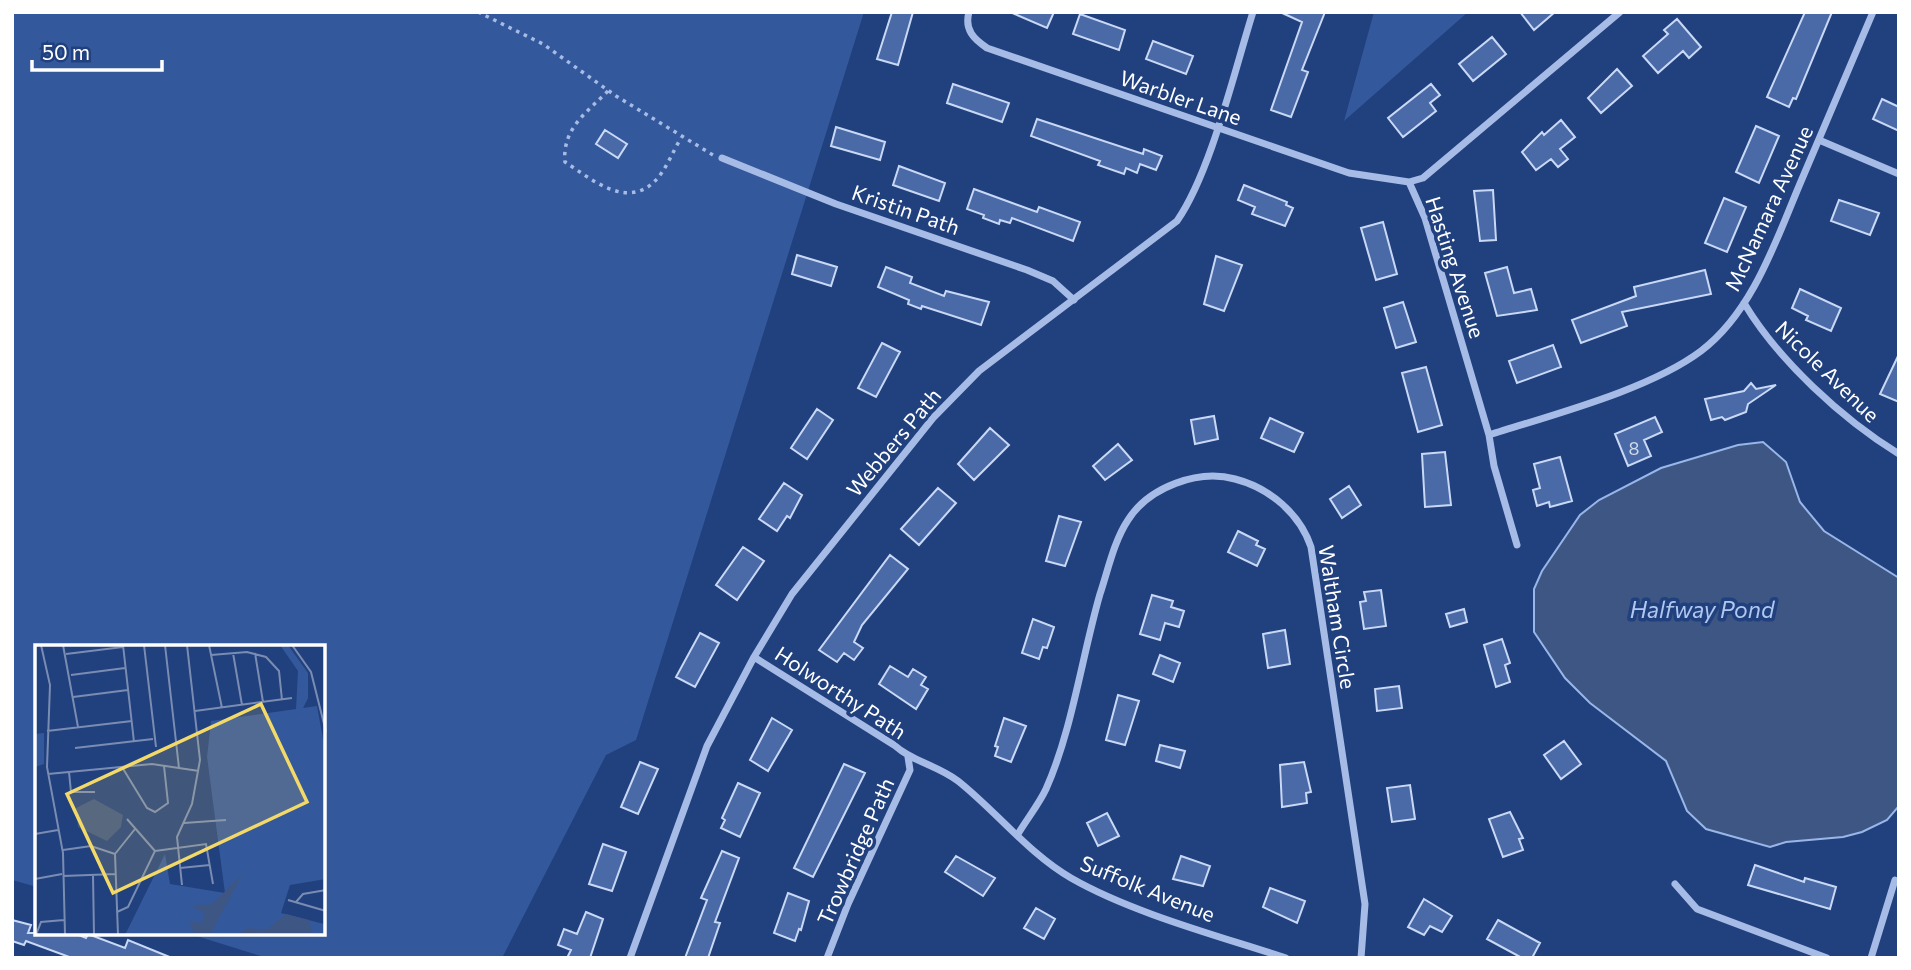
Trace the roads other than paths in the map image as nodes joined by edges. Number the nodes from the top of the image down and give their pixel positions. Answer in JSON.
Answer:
{"nodes":[{"id":1,"x":969,"y":12,"type":"edge"},
{"id":2,"x":1253,"y":12,"type":"edge"},
{"id":3,"x":1620,"y":12,"type":"edge"},
{"id":4,"x":1873,"y":12,"type":"edge"},
{"id":5,"x":1216,"y":128,"type":"junction"},
{"id":6,"x":1819,"y":140,"type":"junction"},
{"id":7,"x":722,"y":158,"type":"road end"},
{"id":8,"x":1899,"y":174,"type":"edge"},
{"id":9,"x":1409,"y":182,"type":"junction"},
{"id":10,"x":1074,"y":300,"type":"junction"},
{"id":11,"x":1744,"y":303,"type":"junction"},
{"id":12,"x":1489,"y":435,"type":"junction"},
{"id":13,"x":1899,"y":454,"type":"edge"},
{"id":14,"x":1517,"y":545,"type":"dead end"},
{"id":15,"x":754,"y":657,"type":"junction"},
{"id":16,"x":908,"y":758,"type":"junction"},
{"id":17,"x":1018,"y":834,"type":"junction"},
{"id":18,"x":1895,"y":880,"type":"dead end"},
{"id":19,"x":1675,"y":884,"type":"dead end"},
{"id":20,"x":630,"y":958,"type":"edge"},
{"id":21,"x":827,"y":958,"type":"edge"},
{"id":22,"x":1286,"y":958,"type":"edge"},
{"id":23,"x":1361,"y":958,"type":"edge"},
{"id":24,"x":1827,"y":958,"type":"edge"},
{"id":25,"x":1871,"y":958,"type":"edge"}],
"edges":[{"from":1,"to":5,"type":"street","name":"Warbler Lane"},
{"from":2,"to":5,"type":"street","name":"Webbers Path"},
{"from":3,"to":9,"type":"street","name":"Hasting Avenue"},
{"from":4,"to":6,"type":"street","name":"McNamara Avenue"},
{"from":5,"to":9,"type":"street","name":"Warbler Lane"},
{"from":5,"to":10,"type":"street","name":"Webbers Path"},
{"from":6,"to":8,"type":"street"},
{"from":6,"to":11,"type":"street","name":"McNamara Avenue"},
{"from":7,"to":10,"type":"street","name":"Kristin Path"},
{"from":9,"to":12,"type":"street","name":"Hasting Avenue"},
{"from":10,"to":15,"type":"street","name":"Webbers Path"},
{"from":11,"to":12,"type":"street","name":"McNamara Avenue"},
{"from":11,"to":13,"type":"street","name":"Nicole Avenue"},
{"from":12,"to":14,"type":"street","name":"Hasting Avenue"},
{"from":15,"to":16,"type":"street","name":"Holworthy Path"},
{"from":15,"to":20,"type":"street","name":"Webbers Path"},
{"from":16,"to":17,"type":"street","name":"Suffolk Avenue"},
{"from":16,"to":21,"type":"street","name":"Trowbridge Path"},
{"from":17,"to":22,"type":"street","name":"Suffolk Avenue"},
{"from":17,"to":23,"type":"street","name":"Waltham Circle"},
{"from":18,"to":25,"type":"street"},
{"from":19,"to":24,"type":"street"}]}
